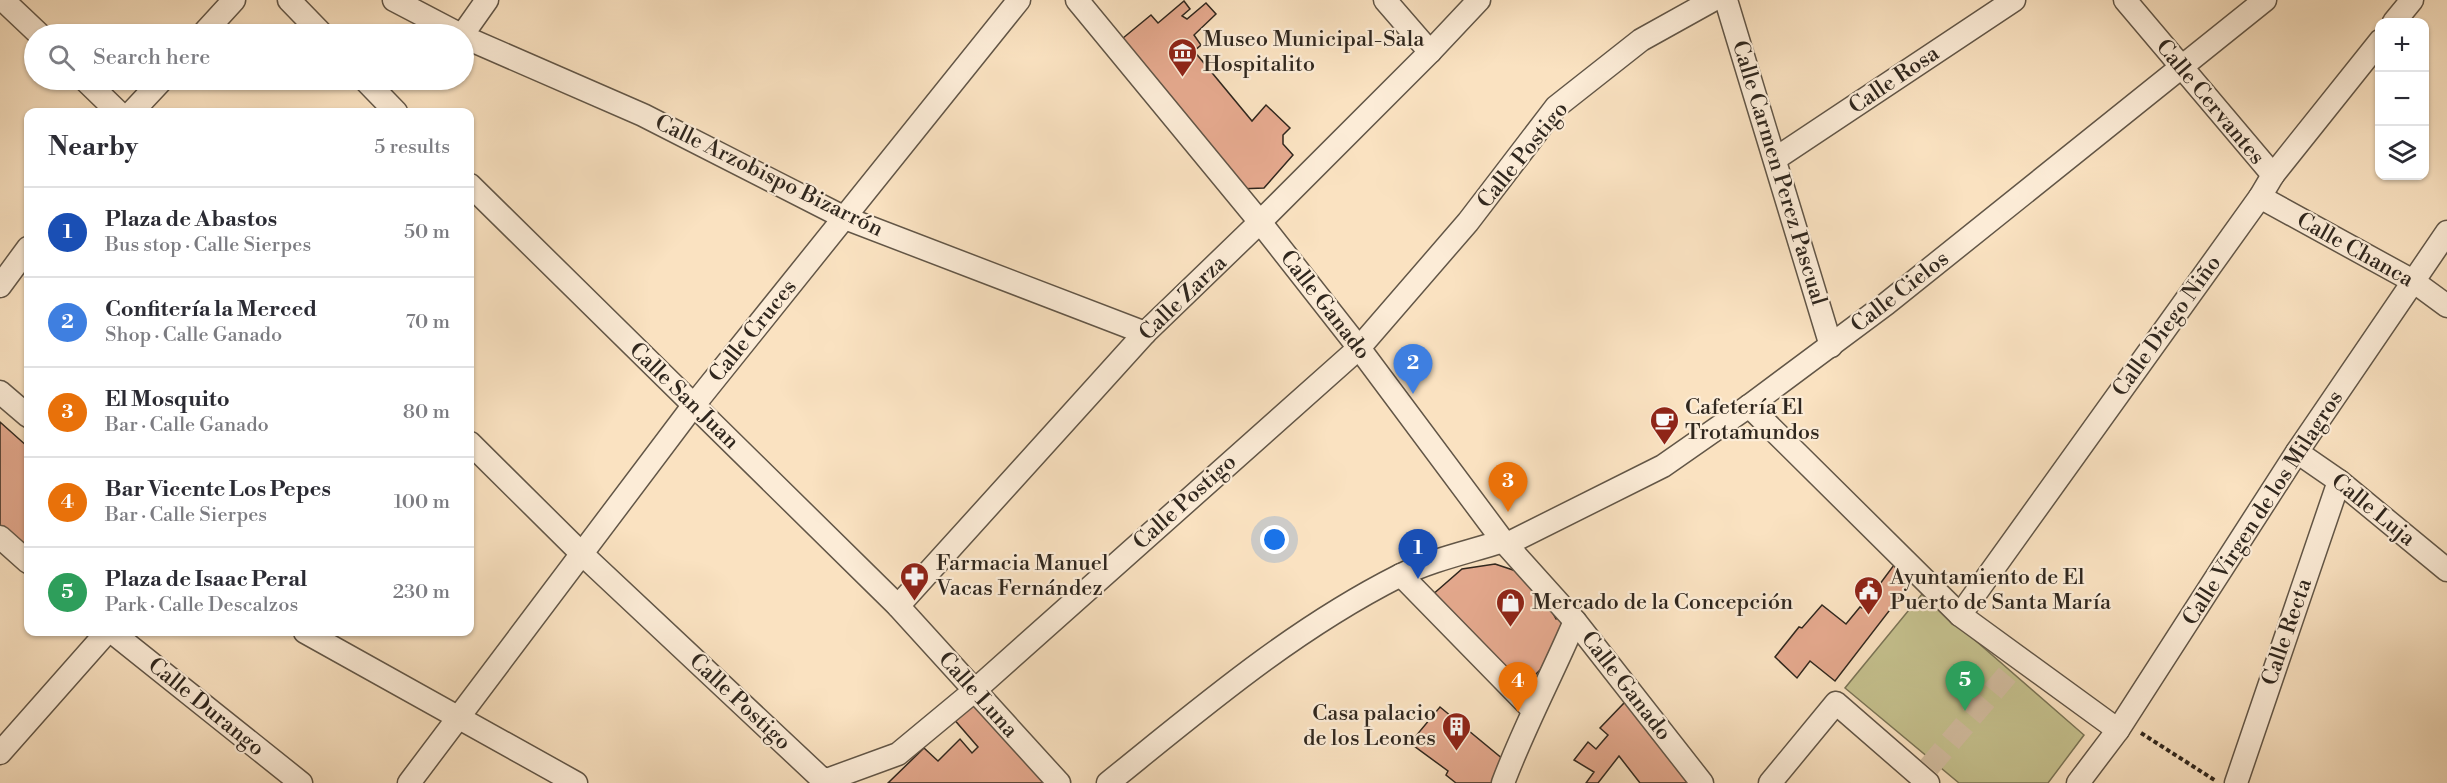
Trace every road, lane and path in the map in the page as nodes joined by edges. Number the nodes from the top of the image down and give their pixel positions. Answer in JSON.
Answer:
{"nodes":[{"id":1,"x":3,"y":0,"type":"edge"},
{"id":2,"x":234,"y":0,"type":"edge"},
{"id":3,"x":289,"y":0,"type":"edge"},
{"id":4,"x":394,"y":0,"type":"edge"},
{"id":5,"x":487,"y":0,"type":"edge"},
{"id":6,"x":1019,"y":0,"type":"edge"},
{"id":7,"x":1077,"y":0,"type":"edge"},
{"id":8,"x":1385,"y":0,"type":"edge"},
{"id":9,"x":1479,"y":0,"type":"edge"},
{"id":10,"x":1713,"y":0,"type":"edge"},
{"id":11,"x":1726,"y":0,"type":"edge"},
{"id":12,"x":2014,"y":0,"type":"edge"},
{"id":13,"x":2125,"y":0,"type":"edge"},
{"id":14,"x":2265,"y":0,"type":"edge"},
{"id":15,"x":2412,"y":0,"type":"edge"},
{"id":16,"x":2397,"y":18,"type":"edge"},
{"id":17,"x":28,"y":24,"type":"edge"},
{"id":18,"x":212,"y":24,"type":"edge"},
{"id":19,"x":312,"y":24,"type":"edge"},
{"id":20,"x":441,"y":24,"type":"edge"},
{"id":21,"x":470,"y":24,"type":"edge"},
{"id":22,"x":474,"y":40,"type":"edge"},
{"id":23,"x":2375,"y":46,"type":"edge"},
{"id":24,"x":1430,"y":52,"type":"junction"},
{"id":25,"x":2182,"y":69,"type":"junction"},
{"id":26,"x":95,"y":90,"type":"edge"},
{"id":27,"x":153,"y":90,"type":"edge"},
{"id":28,"x":375,"y":90,"type":"edge"},
{"id":29,"x":114,"y":108,"type":"edge"},
{"id":30,"x":136,"y":108,"type":"edge"},
{"id":31,"x":392,"y":108,"type":"edge"},
{"id":32,"x":1774,"y":159,"type":"junction"},
{"id":33,"x":2273,"y":175,"type":"junction"},
{"id":34,"x":474,"y":189,"type":"edge"},
{"id":35,"x":2260,"y":197,"type":"junction"},
{"id":36,"x":844,"y":218,"type":"junction"},
{"id":37,"x":1260,"y":222,"type":"junction"},
{"id":38,"x":2447,"y":232,"type":"edge"},
{"id":39,"x":24,"y":254,"type":"edge"},
{"id":40,"x":2413,"y":281,"type":"junction"},
{"id":41,"x":0,"y":286,"type":"edge"},
{"id":42,"x":2447,"y":306,"type":"edge"},
{"id":43,"x":1145,"y":333,"type":"junction"},
{"id":44,"x":1832,"y":346,"type":"junction"},
{"id":45,"x":1359,"y":348,"type":"junction"},
{"id":46,"x":0,"y":393,"type":"edge"},
{"id":47,"x":693,"y":406,"type":"junction"},
{"id":48,"x":1749,"y":406,"type":"junction"},
{"id":49,"x":24,"y":413,"type":"edge"},
{"id":50,"x":474,"y":447,"type":"edge"},
{"id":51,"x":2297,"y":452,"type":"junction"},
{"id":52,"x":2339,"y":481,"type":"junction"},
{"id":53,"x":0,"y":537,"type":"edge"},
{"id":54,"x":1505,"y":542,"type":"junction"},
{"id":55,"x":582,"y":554,"type":"junction"},
{"id":56,"x":24,"y":558,"type":"edge"},
{"id":57,"x":2447,"y":570,"type":"edge"},
{"id":58,"x":1401,"y":575,"type":"junction"},
{"id":59,"x":898,"y":606,"type":"junction"},
{"id":60,"x":1960,"y":615,"type":"junction"},
{"id":61,"x":1575,"y":621,"type":"junction"},
{"id":62,"x":106,"y":636,"type":"edge"},
{"id":63,"x":115,"y":636,"type":"edge"},
{"id":64,"x":312,"y":636,"type":"edge"},
{"id":65,"x":2013,"y":668,"type":"dead end"},
{"id":66,"x":974,"y":691,"type":"junction"},
{"id":67,"x":2083,"y":704,"type":"junction"},
{"id":68,"x":1533,"y":710,"type":"junction"},
{"id":69,"x":457,"y":716,"type":"junction"},
{"id":70,"x":2118,"y":730,"type":"junction"},
{"id":71,"x":0,"y":753,"type":"edge"},
{"id":72,"x":1928,"y":775,"type":"edge"},
{"id":73,"x":1506,"y":782,"type":"edge"},
{"id":74,"x":301,"y":783,"type":"edge"},
{"id":75,"x":409,"y":783,"type":"edge"},
{"id":76,"x":576,"y":783,"type":"edge"},
{"id":77,"x":1059,"y":783,"type":"edge"},
{"id":78,"x":1108,"y":783,"type":"edge"},
{"id":79,"x":1702,"y":783,"type":"edge"},
{"id":80,"x":1770,"y":783,"type":"edge"},
{"id":81,"x":1948,"y":783,"type":"edge"},
{"id":82,"x":2078,"y":783,"type":"edge"},
{"id":83,"x":2219,"y":783,"type":"edge"},
{"id":84,"x":2236,"y":783,"type":"edge"}],
"edges":[{"from":1,"to":17,"type":"street"},
{"from":2,"to":18,"type":"street"},
{"from":3,"to":19,"type":"street"},
{"from":4,"to":20,"type":"street","name":"Calle Arzobispo Bizarrón"},
{"from":5,"to":21,"type":"street"},
{"from":6,"to":36,"type":"street","name":"Calle Cruces"},
{"from":7,"to":37,"type":"street","name":"Calle Ganado"},
{"from":8,"to":24,"type":"street"},
{"from":9,"to":24,"type":"street","name":"Calle Zarza"},
{"from":10,"to":45,"type":"street","name":"Calle Postigo"},
{"from":11,"to":32,"type":"street","name":"Calle Carmen Perez Pascual"},
{"from":12,"to":32,"type":"street","name":"Calle Rosa"},
{"from":13,"to":25,"type":"street","name":"Calle Cervantes"},
{"from":14,"to":25,"type":"street","name":"Calle Cielos"},
{"from":15,"to":16,"type":"street"},
{"from":22,"to":36,"type":"street","name":"Calle Arzobispo Bizarrón"},
{"from":23,"to":33,"type":"street","name":"Calle Diego Niño"},
{"from":24,"to":37,"type":"street","name":"Calle Zarza"},
{"from":25,"to":33,"type":"street","name":"Calle Cervantes"},
{"from":25,"to":44,"type":"street","name":"Calle Cielos"},
{"from":26,"to":29,"type":"street"},
{"from":27,"to":30,"type":"street"},
{"from":28,"to":31,"type":"street"},
{"from":32,"to":44,"type":"street","name":"Calle Carmen Perez Pascual"},
{"from":33,"to":35,"type":"street","name":"Calle Diego Niño"},
{"from":34,"to":47,"type":"street","name":"Calle San Juan"},
{"from":35,"to":40,"type":"street","name":"Calle Chanca"},
{"from":35,"to":60,"type":"street","name":"Calle Diego Niño"},
{"from":36,"to":43,"type":"street","name":"Calle Arzobispo Bizarrón"},
{"from":36,"to":47,"type":"street","name":"Calle Cruces"},
{"from":37,"to":43,"type":"street","name":"Calle Zarza"},
{"from":37,"to":45,"type":"street","name":"Calle Ganado"},
{"from":38,"to":40,"type":"street","name":"Calle Virgen de los Milagros"},
{"from":39,"to":41,"type":"street"},
{"from":40,"to":42,"type":"street","name":"Calle Chanca"},
{"from":40,"to":51,"type":"street","name":"Calle Virgen de los Milagros"},
{"from":43,"to":59,"type":"street","name":"Calle Zarza"},
{"from":44,"to":48,"type":"street","name":"Calle Cielos"},
{"from":45,"to":54,"type":"street","name":"Calle Ganado"},
{"from":45,"to":66,"type":"street","name":"Calle Postigo"},
{"from":46,"to":49,"type":"street"},
{"from":47,"to":55,"type":"street","name":"Calle Cruces"},
{"from":47,"to":59,"type":"street","name":"Calle San Juan"},
{"from":48,"to":54,"type":"street","name":"Calle Cielos"},
{"from":48,"to":60,"type":"street"},
{"from":50,"to":55,"type":"street","name":"Calle Postigo"},
{"from":51,"to":52,"type":"street","name":"Calle Luja"},
{"from":51,"to":70,"type":"street","name":"Calle Virgen de los Milagros"},
{"from":52,"to":57,"type":"street","name":"Calle Luja"},
{"from":52,"to":84,"type":"street","name":"Calle Recta"},
{"from":53,"to":56,"type":"street"},
{"from":54,"to":58,"type":"street","name":"Calle Cielos"},
{"from":54,"to":61,"type":"street","name":"Calle Ganado"},
{"from":55,"to":66,"type":"street","name":"Calle Postigo"},
{"from":55,"to":69,"type":"street","name":"Calle Cruces"},
{"from":58,"to":68,"type":"street"},
{"from":58,"to":78,"type":"street","name":"Calle Cielos"},
{"from":59,"to":66,"type":"street","name":"Calle Luna"},
{"from":60,"to":67,"type":"street"},
{"from":61,"to":68,"type":"street"},
{"from":61,"to":79,"type":"street","name":"Calle Ganado"},
{"from":62,"to":71,"type":"street"},
{"from":63,"to":74,"type":"street","name":"Calle Durango"},
{"from":64,"to":69,"type":"street"},
{"from":65,"to":67,"type":"street"},
{"from":66,"to":77,"type":"street","name":"Calle Luna"},
{"from":67,"to":70,"type":"street"},
{"from":68,"to":73,"type":"street"},
{"from":69,"to":75,"type":"street","name":"Calle Cruces"},
{"from":69,"to":76,"type":"street"},
{"from":70,"to":82,"type":"street","name":"Calle Virgen de los Milagros"},
{"from":70,"to":83,"type":"path"},
{"from":72,"to":80,"type":"street"},
{"from":72,"to":81,"type":"street"}]}
